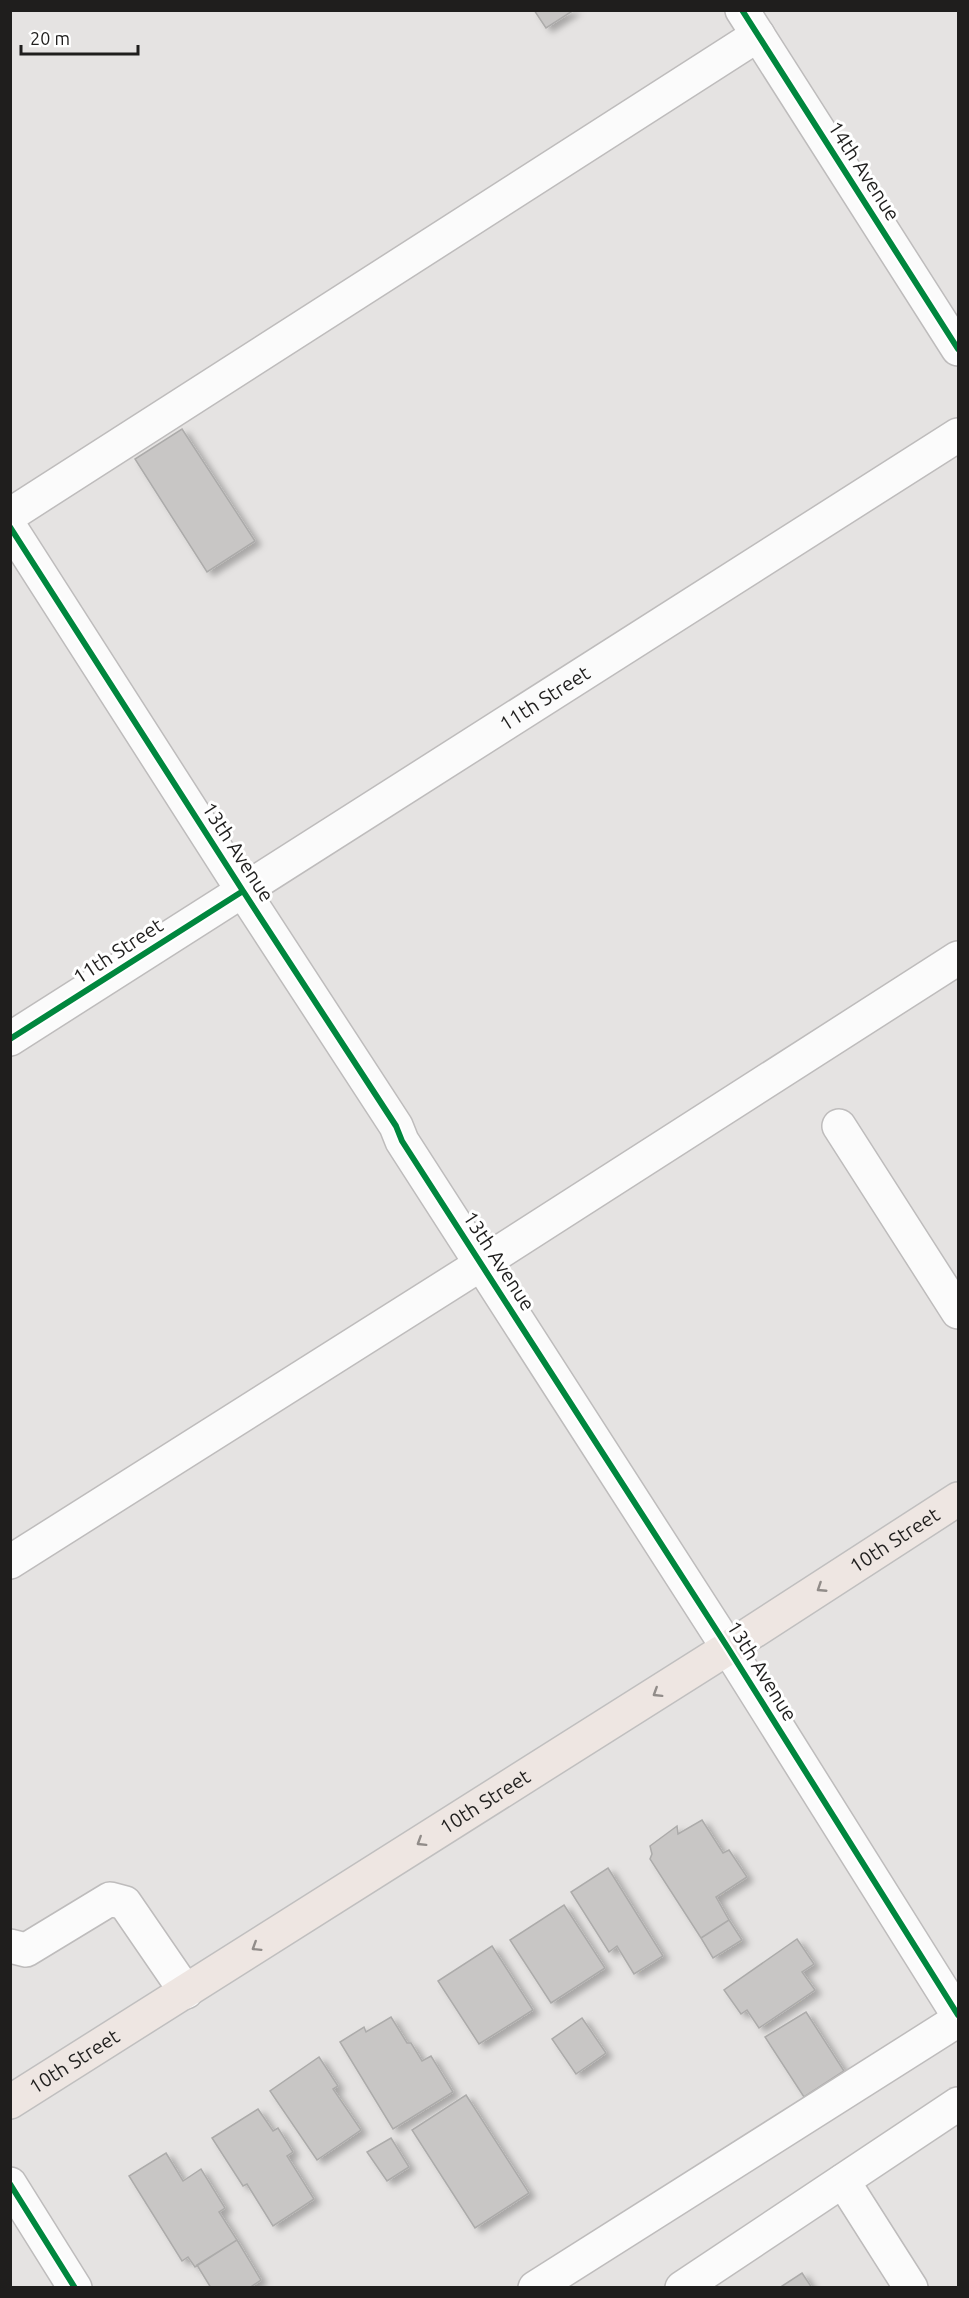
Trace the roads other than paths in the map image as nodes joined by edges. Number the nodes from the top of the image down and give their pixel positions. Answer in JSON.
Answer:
{"nodes":[{"id":1,"x":750,"y":23,"type":"edge"},
{"id":2,"x":958,"y":349,"type":"edge"},
{"id":3,"x":958,"y":435,"type":"edge"},
{"id":4,"x":10,"y":515,"type":"edge"},
{"id":5,"x":10,"y":527,"type":"edge"},
{"id":6,"x":243,"y":891,"type":"junction"},
{"id":7,"x":958,"y":958,"type":"edge"},
{"id":8,"x":10,"y":1039,"type":"edge"},
{"id":9,"x":839,"y":1126,"type":"dead end"},
{"id":10,"x":482,"y":1264,"type":"junction"},
{"id":11,"x":958,"y":1312,"type":"edge"},
{"id":12,"x":958,"y":1499,"type":"edge"},
{"id":13,"x":10,"y":1562,"type":"edge"},
{"id":14,"x":728,"y":1648,"type":"junction"},
{"id":15,"x":10,"y":1946,"type":"edge"},
{"id":16,"x":186,"y":1992,"type":"junction"},
{"id":17,"x":958,"y":2015,"type":"edge"},
{"id":18,"x":958,"y":2020,"type":"edge"},
{"id":19,"x":10,"y":2102,"type":"edge"},
{"id":20,"x":958,"y":2104,"type":"edge"},
{"id":21,"x":843,"y":2181,"type":"junction"},
{"id":22,"x":10,"y":2184,"type":"edge"},
{"id":23,"x":75,"y":2288,"type":"edge"},
{"id":24,"x":535,"y":2288,"type":"edge"},
{"id":25,"x":682,"y":2288,"type":"edge"},
{"id":26,"x":911,"y":2288,"type":"edge"}],
"edges":[{"from":1,"to":2,"type":"street","name":"14th Avenue"},
{"from":1,"to":4,"type":"street"},
{"from":3,"to":6,"type":"street","name":"11th Street"},
{"from":5,"to":6,"type":"street","name":"13th Avenue"},
{"from":6,"to":8,"type":"street","name":"11th Street"},
{"from":6,"to":10,"type":"street","name":"13th Avenue"},
{"from":7,"to":10,"type":"street"},
{"from":9,"to":11,"type":"street"},
{"from":10,"to":13,"type":"street"},
{"from":10,"to":14,"type":"street","name":"13th Avenue"},
{"from":12,"to":14,"type":"main road","name":"10th Street","one_way":true},
{"from":14,"to":16,"type":"main road","name":"10th Street","one_way":true},
{"from":14,"to":17,"type":"street","name":"13th Avenue"},
{"from":15,"to":16,"type":"street"},
{"from":16,"to":19,"type":"main road","name":"10th Street"},
{"from":18,"to":24,"type":"street"},
{"from":20,"to":21,"type":"street"},
{"from":21,"to":25,"type":"street"},
{"from":21,"to":26,"type":"street"},
{"from":22,"to":23,"type":"street"}]}
